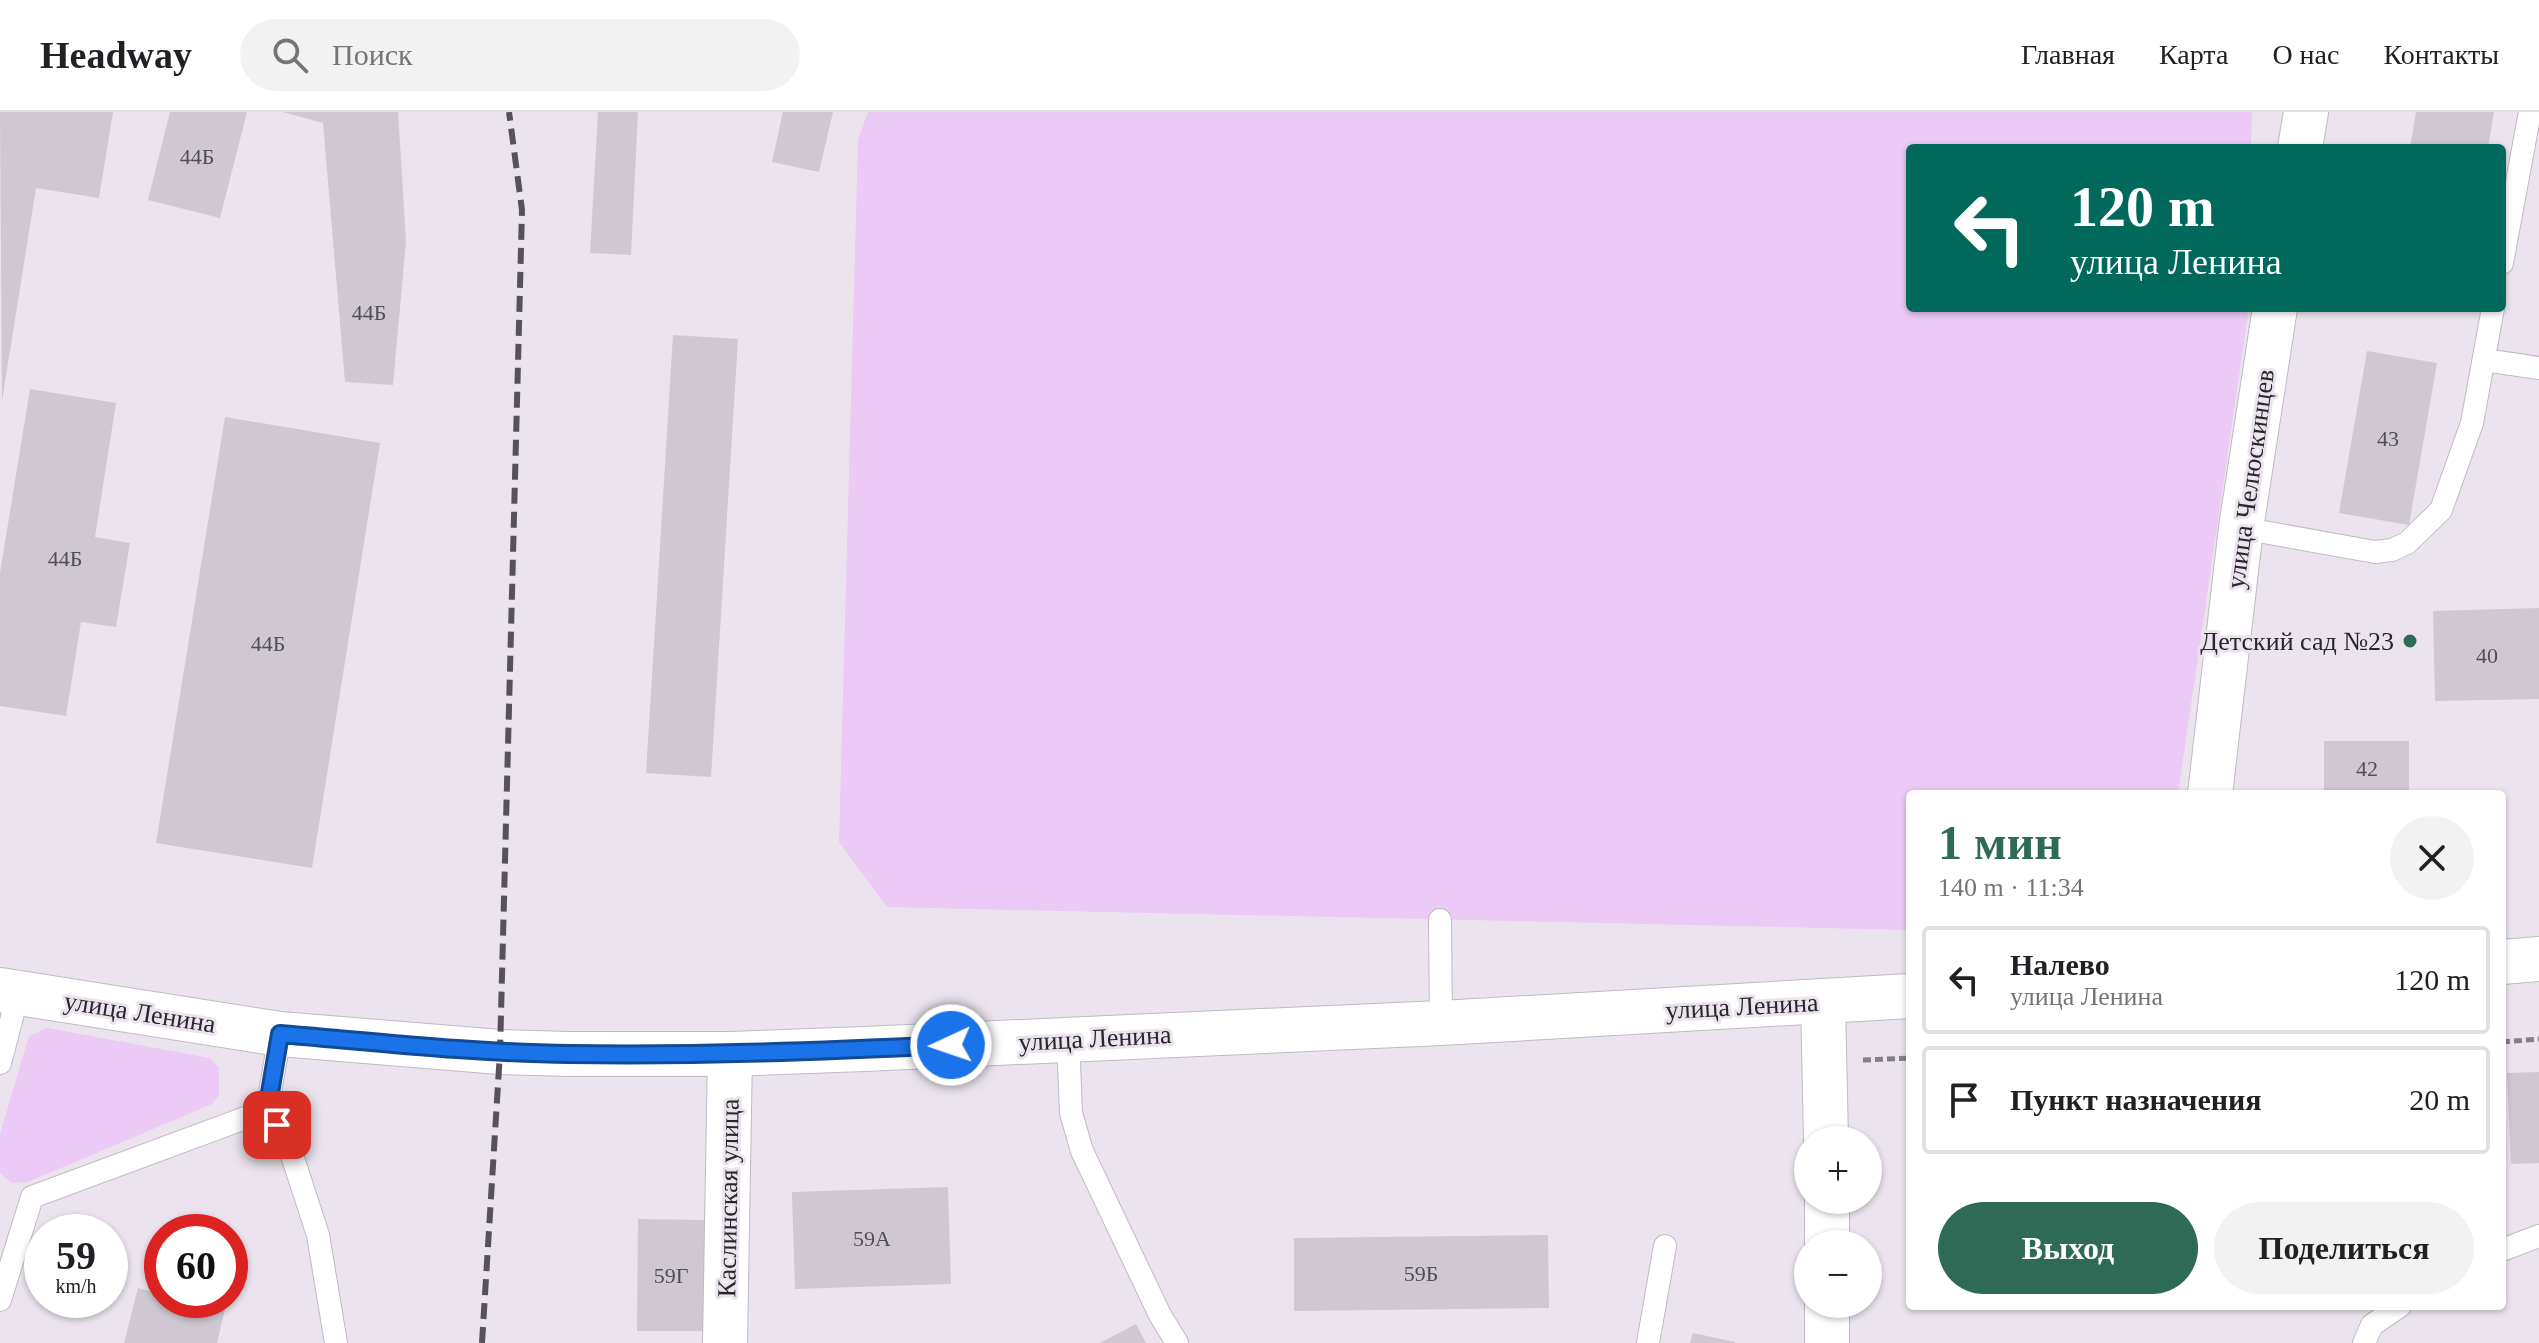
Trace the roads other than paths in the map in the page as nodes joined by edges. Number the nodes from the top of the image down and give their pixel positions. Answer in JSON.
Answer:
{"nodes":[{"id":1,"x":2306,"y":112,"type":"edge"},
{"id":2,"x":2530,"y":112,"type":"edge"},
{"id":3,"x":2301,"y":144,"type":"edge"},
{"id":4,"x":2506,"y":241,"type":"edge"},
{"id":5,"x":2274,"y":312,"type":"edge"},
{"id":6,"x":2492,"y":312,"type":"edge"},
{"id":7,"x":2484,"y":360,"type":"junction"},
{"id":8,"x":2539,"y":368,"type":"edge"},
{"id":9,"x":2241,"y":528,"type":"junction"},
{"id":10,"x":2210,"y":790,"type":"edge"},
{"id":11,"x":1440,"y":920,"type":"dead end"},
{"id":12,"x":2539,"y":959,"type":"edge"},
{"id":13,"x":2506,"y":962,"type":"edge"},
{"id":14,"x":9,"y":992,"type":"edge"},
{"id":15,"x":1906,"y":996,"type":"edge"},
{"id":16,"x":1823,"y":1001,"type":"junction"},
{"id":17,"x":1441,"y":1023,"type":"junction"},
{"id":18,"x":280,"y":1034,"type":"junction"},
{"id":19,"x":1068,"y":1039,"type":"junction"},
{"id":20,"x":730,"y":1054,"type":"junction"},
{"id":21,"x":0,"y":1063,"type":"edge"},
{"id":22,"x":267,"y":1110,"type":"junction"},
{"id":23,"x":1826,"y":1126,"type":"edge"},
{"id":24,"x":2539,"y":1236,"type":"edge"},
{"id":25,"x":1665,"y":1246,"type":"dead end"},
{"id":26,"x":2506,"y":1248,"type":"edge"},
{"id":27,"x":0,"y":1300,"type":"edge"},
{"id":28,"x":2394,"y":1310,"type":"edge"},
{"id":29,"x":1827,"y":1318,"type":"edge"},
{"id":30,"x":336,"y":1343,"type":"edge"},
{"id":31,"x":725,"y":1343,"type":"edge"},
{"id":32,"x":1177,"y":1343,"type":"edge"},
{"id":33,"x":1648,"y":1343,"type":"edge"},
{"id":34,"x":1827,"y":1343,"type":"edge"},
{"id":35,"x":2364,"y":1343,"type":"edge"}],
"edges":[{"from":1,"to":3,"type":"main road"},
{"from":2,"to":4,"type":"lane"},
{"from":5,"to":9,"type":"main road","name":"улица Челюскинцев"},
{"from":6,"to":7,"type":"lane"},
{"from":7,"to":8,"type":"lane"},
{"from":7,"to":9,"type":"lane"},
{"from":9,"to":10,"type":"main road","name":"улица Челюскинцев"},
{"from":11,"to":17,"type":"lane"},
{"from":12,"to":13,"type":"main road"},
{"from":14,"to":18,"type":"main road","name":"улица Ленина"},
{"from":14,"to":21,"type":"lane"},
{"from":15,"to":16,"type":"main road","name":"улица Ленина"},
{"from":16,"to":17,"type":"main road","name":"улица Ленина"},
{"from":16,"to":23,"type":"main road"},
{"from":17,"to":19,"type":"main road","name":"улица Ленина"},
{"from":18,"to":20,"type":"main road","name":"улица Ленина"},
{"from":18,"to":22,"type":"lane"},
{"from":19,"to":20,"type":"main road","name":"улица Ленина"},
{"from":19,"to":32,"type":"lane"},
{"from":20,"to":31,"type":"main road","name":"Каслинская улица"},
{"from":22,"to":27,"type":"lane"},
{"from":22,"to":30,"type":"lane"},
{"from":24,"to":26,"type":"lane"},
{"from":25,"to":33,"type":"lane"},
{"from":28,"to":35,"type":"lane"},
{"from":29,"to":34,"type":"main road"}]}
